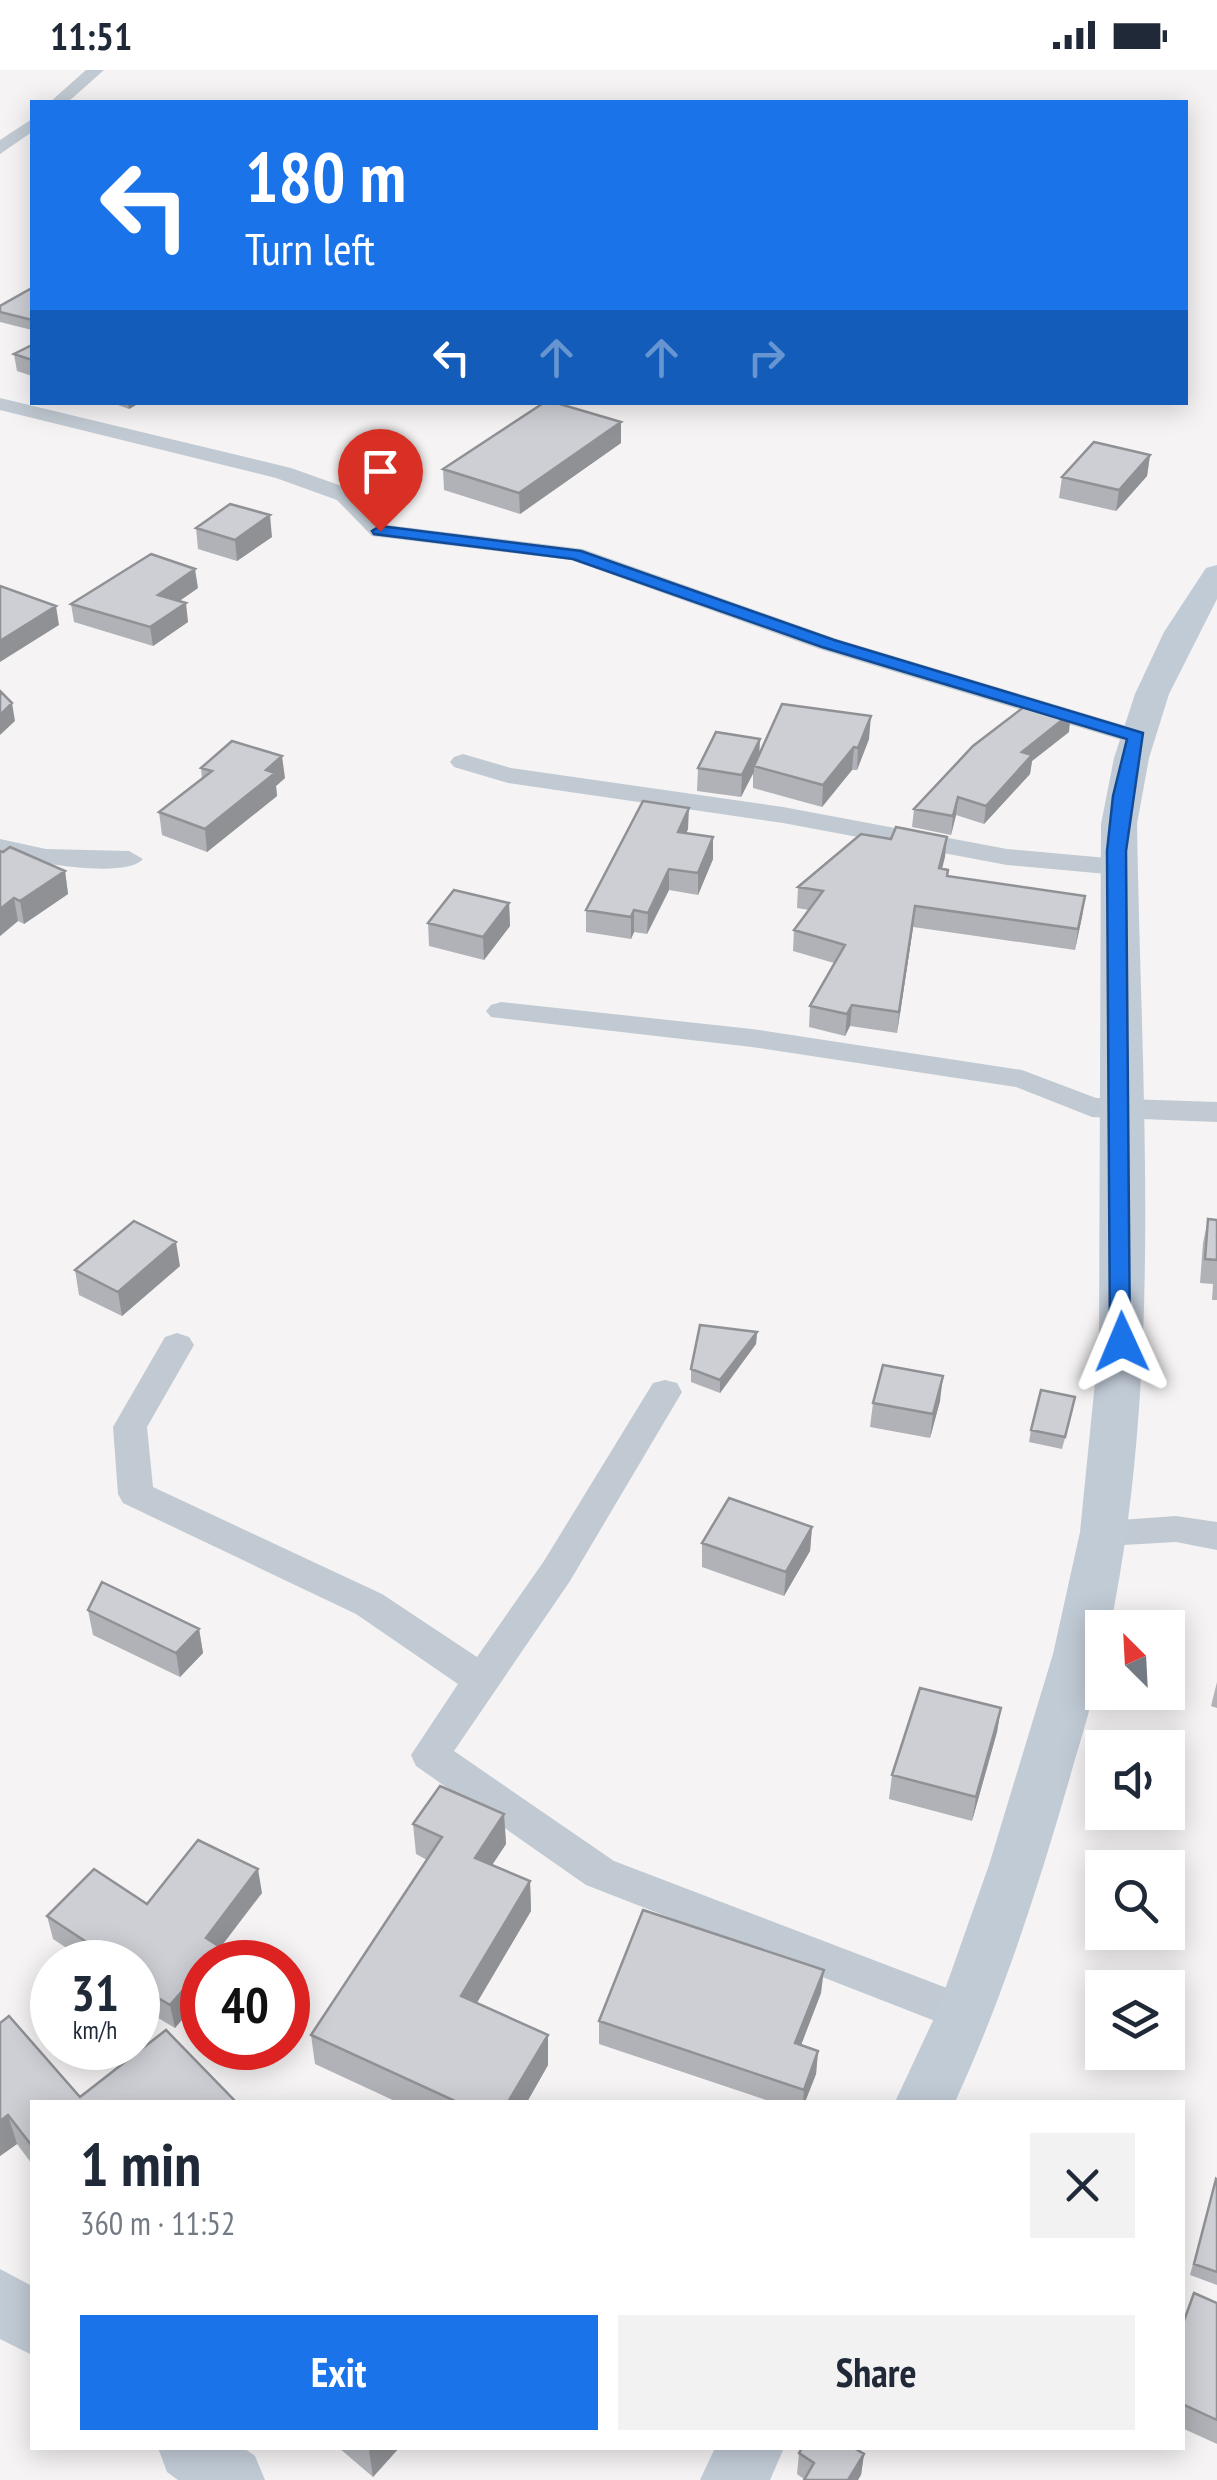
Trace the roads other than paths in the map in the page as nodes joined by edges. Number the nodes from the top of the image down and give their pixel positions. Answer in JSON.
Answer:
{"nodes":[{"id":1,"x":96,"y":70,"type":"edge"},
{"id":2,"x":60,"y":100,"type":"edge"},
{"id":3,"x":30,"y":126,"type":"edge"},
{"id":4,"x":0,"y":149,"type":"edge"},
{"id":5,"x":0,"y":404,"type":"edge"},
{"id":6,"x":1214,"y":583,"type":"edge"},
{"id":7,"x":1137,"y":736,"type":"junction"},
{"id":8,"x":463,"y":762,"type":"dead end"},
{"id":9,"x":0,"y":847,"type":"edge"},
{"id":10,"x":129,"y":859,"type":"dead end"},
{"id":11,"x":1118,"y":867,"type":"junction"},
{"id":12,"x":501,"y":1011,"type":"dead end"},
{"id":13,"x":1118,"y":1108,"type":"junction"},
{"id":14,"x":1217,"y":1112,"type":"edge"},
{"id":15,"x":177,"y":1345,"type":"dead end"},
{"id":16,"x":664,"y":1392,"type":"dead end"},
{"id":17,"x":1105,"y":1532,"type":"junction"},
{"id":18,"x":1217,"y":1536,"type":"edge"},
{"id":19,"x":482,"y":1680,"type":"junction"},
{"id":20,"x":966,"y":2014,"type":"junction"},
{"id":21,"x":927,"y":2100,"type":"edge"},
{"id":22,"x":0,"y":2300,"type":"edge"},
{"id":23,"x":30,"y":2322,"type":"edge"},
{"id":24,"x":194,"y":2450,"type":"edge"},
{"id":25,"x":749,"y":2450,"type":"edge"},
{"id":26,"x":231,"y":2480,"type":"edge"},
{"id":27,"x":734,"y":2480,"type":"edge"}],
"edges":[{"from":1,"to":2,"type":"street"},
{"from":3,"to":4,"type":"street"},
{"from":5,"to":7,"type":"street"},
{"from":6,"to":7,"type":"street"},
{"from":7,"to":11,"type":"street"},
{"from":8,"to":11,"type":"street"},
{"from":9,"to":10,"type":"street"},
{"from":11,"to":13,"type":"street"},
{"from":12,"to":13,"type":"street"},
{"from":13,"to":14,"type":"street"},
{"from":13,"to":17,"type":"street"},
{"from":15,"to":19,"type":"street"},
{"from":16,"to":19,"type":"street"},
{"from":17,"to":18,"type":"street"},
{"from":17,"to":20,"type":"street"},
{"from":19,"to":20,"type":"street"},
{"from":20,"to":21,"type":"street"},
{"from":22,"to":23,"type":"street"},
{"from":24,"to":26,"type":"street"},
{"from":25,"to":27,"type":"street"}]}
